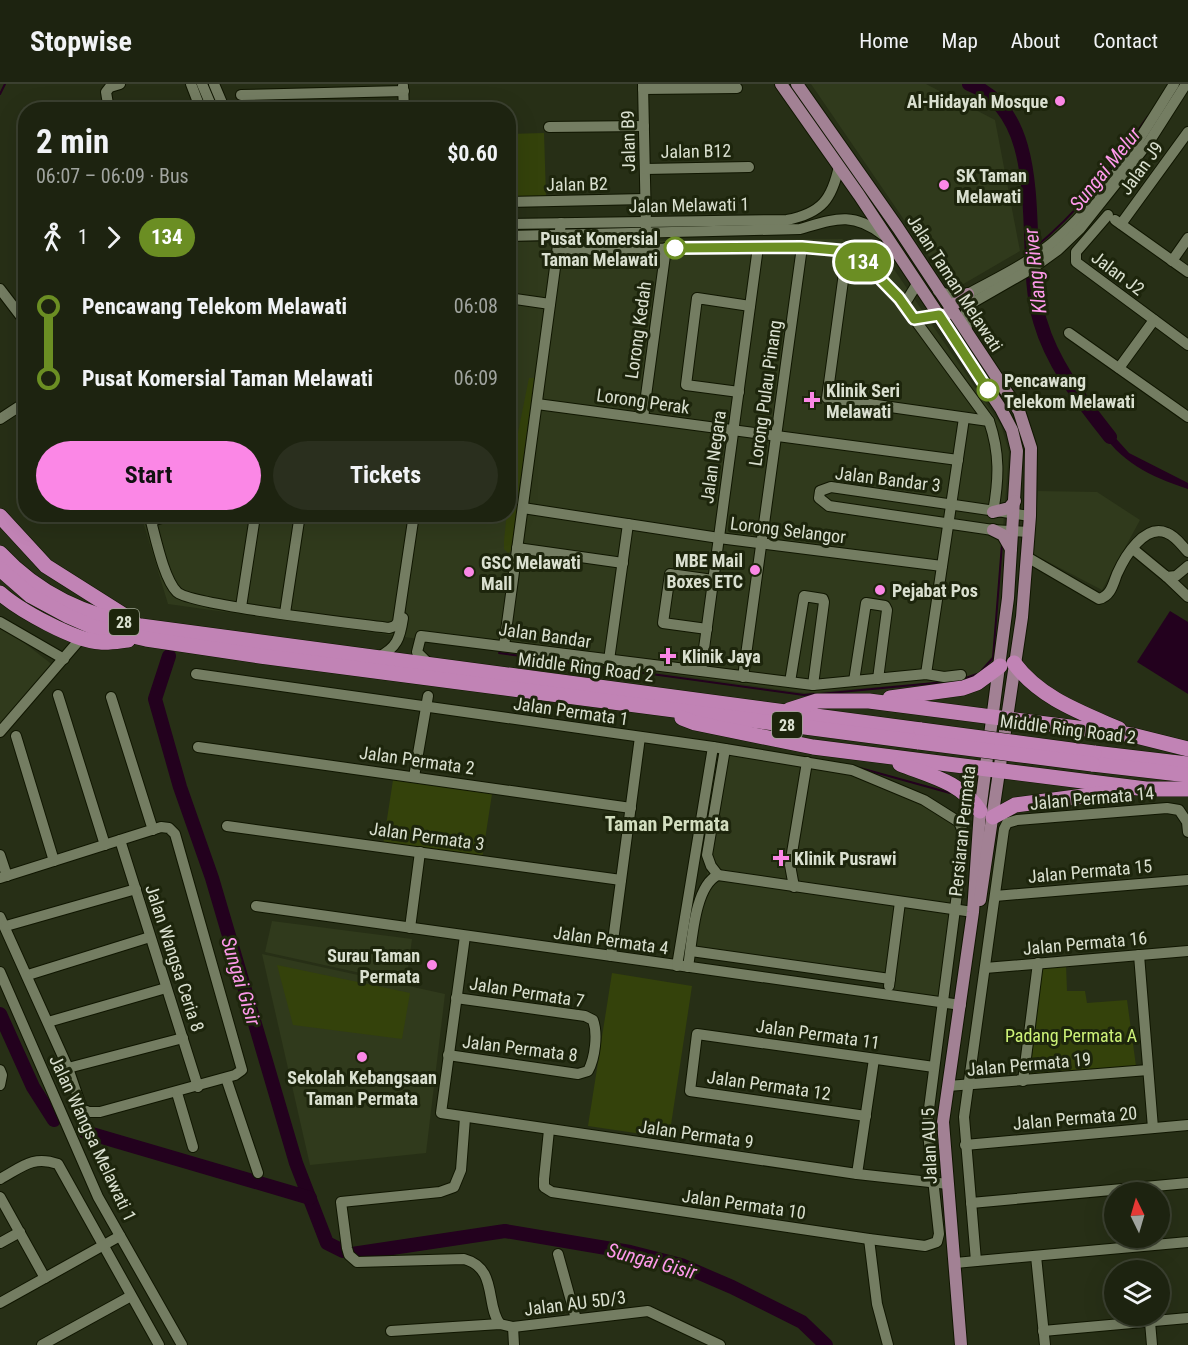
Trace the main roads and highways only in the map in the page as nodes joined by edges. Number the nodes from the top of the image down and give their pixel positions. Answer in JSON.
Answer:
{"nodes":[{"id":1,"x":781,"y":84,"type":"edge"},
{"id":2,"x":797,"y":84,"type":"edge"},
{"id":3,"x":968,"y":294,"type":"road end"},
{"id":4,"x":944,"y":312,"type":"junction"},
{"id":5,"x":1015,"y":501,"type":"junction"},
{"id":6,"x":993,"y":512,"type":"road end"},
{"id":7,"x":0,"y":516,"type":"edge"},
{"id":8,"x":993,"y":530,"type":"road end"},
{"id":9,"x":0,"y":539,"type":"edge"},
{"id":10,"x":22,"y":543,"type":"junction"},
{"id":11,"x":0,"y":553,"type":"edge"},
{"id":12,"x":1012,"y":554,"type":"junction"},
{"id":13,"x":0,"y":569,"type":"edge"},
{"id":14,"x":0,"y":593,"type":"edge"},
{"id":15,"x":144,"y":632,"type":"junction"},
{"id":16,"x":1007,"y":664,"type":"junction"},
{"id":17,"x":869,"y":701,"type":"junction"},
{"id":18,"x":654,"y":708,"type":"junction"},
{"id":19,"x":943,"y":711,"type":"junction"},
{"id":20,"x":783,"y":712,"type":"junction"},
{"id":21,"x":999,"y":718,"type":"junction"},
{"id":22,"x":1043,"y":724,"type":"junction"},
{"id":23,"x":1132,"y":735,"type":"junction"},
{"id":24,"x":920,"y":736,"type":"junction"},
{"id":25,"x":1188,"y":749,"type":"edge"},
{"id":26,"x":875,"y":754,"type":"junction"},
{"id":27,"x":1093,"y":758,"type":"junction"},
{"id":28,"x":937,"y":762,"type":"junction"},
{"id":29,"x":1188,"y":764,"type":"edge"},
{"id":30,"x":992,"y":769,"type":"junction"},
{"id":31,"x":1188,"y":775,"type":"edge"},
{"id":32,"x":1059,"y":778,"type":"junction"},
{"id":33,"x":1146,"y":789,"type":"junction"},
{"id":34,"x":1188,"y":789,"type":"edge"},
{"id":35,"x":986,"y":814,"type":"junction"},
{"id":36,"x":973,"y":912,"type":"joint"},
{"id":37,"x":961,"y":1345,"type":"edge"}],
"edges":[{"from":1,"to":4,"type":"main road","name":"Jalan Taman Melawati"},
{"from":2,"to":4,"type":"main road","name":"Jalan Taman Melawati"},
{"from":3,"to":4,"type":"main road"},
{"from":4,"to":5,"type":"main road","name":"Jalan Taman Melawati"},
{"from":4,"to":16,"type":"main road","name":"Jalan Taman Melawati"},
{"from":5,"to":6,"type":"main road"},
{"from":5,"to":12,"type":"main road","name":"Jalan Taman Melawati"},
{"from":7,"to":10,"type":"highway"},
{"from":8,"to":12,"type":"main road"},
{"from":9,"to":10,"type":"highway"},
{"from":10,"to":15,"type":"highway"},
{"from":11,"to":15,"type":"highway","name":"Middle Ring Road 2","number":"28"},
{"from":12,"to":16,"type":"main road","name":"Jalan Taman Melawati"},
{"from":13,"to":15,"type":"highway","name":"Middle Ring Road 2","number":"28"},
{"from":14,"to":15,"type":"highway"},
{"from":15,"to":18,"type":"highway","name":"Middle Ring Road 2","number":"28"},
{"from":15,"to":20,"type":"highway","name":"Middle Ring Road 2","number":"28"},
{"from":16,"to":17,"type":"highway"},
{"from":16,"to":21,"type":"main road","name":"Jalan Taman Melawati"},
{"from":16,"to":23,"type":"highway"},
{"from":17,"to":19,"type":"highway"},
{"from":17,"to":20,"type":"highway"},
{"from":18,"to":24,"type":"highway","name":"Middle Ring Road 2","number":"28"},
{"from":18,"to":26,"type":"highway"},
{"from":19,"to":21,"type":"highway"},
{"from":19,"to":28,"type":"highway"},
{"from":20,"to":24,"type":"highway","name":"Middle Ring Road 2","number":"28"},
{"from":21,"to":22,"type":"highway"},
{"from":21,"to":30,"type":"main road","name":"Persiaran Permata"},
{"from":22,"to":23,"type":"highway"},
{"from":22,"to":32,"type":"highway"},
{"from":23,"to":25,"type":"highway"},
{"from":24,"to":27,"type":"highway","name":"Middle Ring Road 2","number":"28","bridge":true},
{"from":26,"to":28,"type":"highway"},
{"from":26,"to":35,"type":"highway"},
{"from":27,"to":29,"type":"highway","name":"Middle Ring Road 2","number":"28"},
{"from":27,"to":31,"type":"highway","name":"Middle Ring Road 2","number":"28"},
{"from":28,"to":30,"type":"highway"},
{"from":30,"to":32,"type":"highway"},
{"from":30,"to":35,"type":"main road","name":"Persiaran Permata"},
{"from":32,"to":33,"type":"highway"},
{"from":33,"to":34,"type":"highway"},
{"from":33,"to":35,"type":"highway"},
{"from":35,"to":36,"type":"main road","name":"Persiaran Permata"},
{"from":36,"to":37,"type":"main road","name":"Jalan AU 5"}]}
